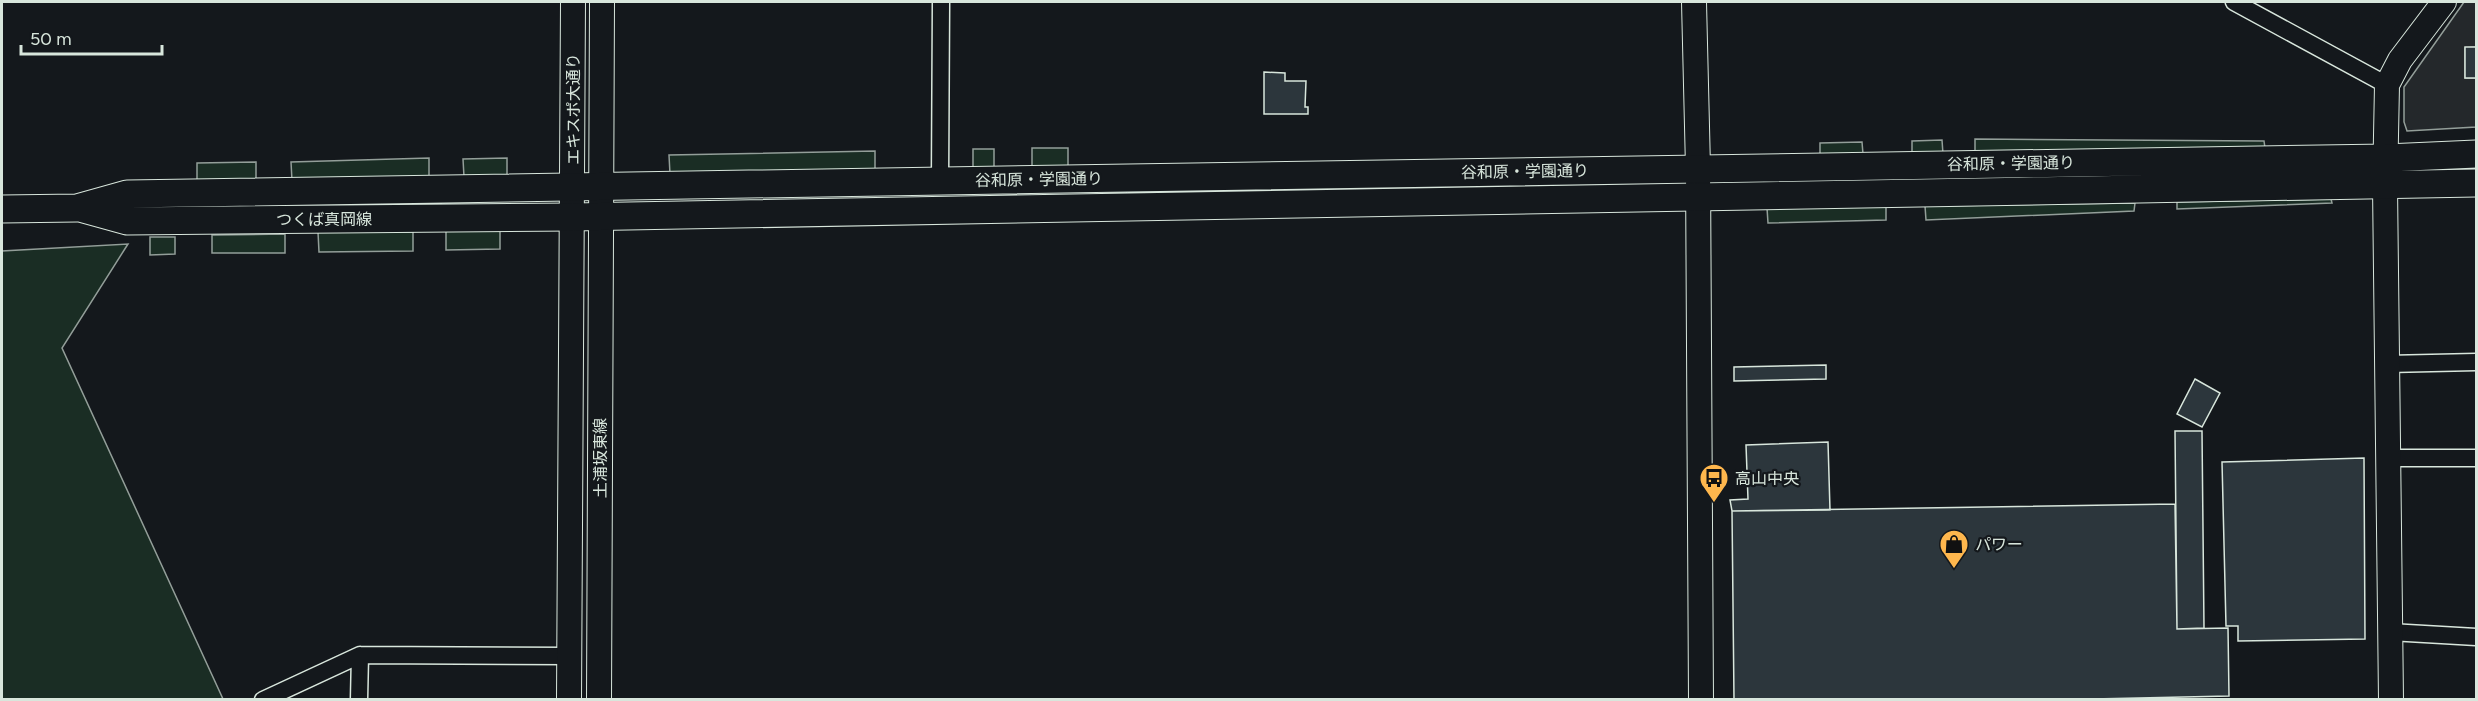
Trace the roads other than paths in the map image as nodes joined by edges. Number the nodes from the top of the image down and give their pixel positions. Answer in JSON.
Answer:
{"nodes":[{"id":1,"x":573,"y":2,"type":"edge"},
{"id":2,"x":602,"y":2,"type":"edge"},
{"id":3,"x":941,"y":2,"type":"edge"},
{"id":4,"x":1694,"y":2,"type":"edge"},
{"id":5,"x":2234,"y":2,"type":"edge"},
{"id":6,"x":2444,"y":2,"type":"edge"},
{"id":7,"x":2387,"y":85,"type":"junction"},
{"id":8,"x":2476,"y":154,"type":"edge"},
{"id":9,"x":2386,"y":158,"type":"junction"},
{"id":10,"x":1698,"y":168,"type":"junction"},
{"id":11,"x":940,"y":181,"type":"junction"},
{"id":12,"x":2476,"y":183,"type":"edge"},
{"id":13,"x":2385,"y":186,"type":"junction"},
{"id":14,"x":601,"y":187,"type":"junction"},
{"id":15,"x":573,"y":188,"type":"junction"},
{"id":16,"x":1698,"y":197,"type":"junction"},
{"id":17,"x":77,"y":208,"type":"junction"},
{"id":18,"x":2,"y":209,"type":"edge"},
{"id":19,"x":573,"y":217,"type":"junction"},
{"id":20,"x":601,"y":217,"type":"junction"},
{"id":21,"x":2476,"y":362,"type":"edge"},
{"id":22,"x":2387,"y":364,"type":"junction"},
{"id":23,"x":2388,"y":458,"type":"junction"},
{"id":24,"x":2476,"y":458,"type":"edge"},
{"id":25,"x":2390,"y":632,"type":"junction"},
{"id":26,"x":2476,"y":637,"type":"edge"},
{"id":27,"x":360,"y":655,"type":"junction"},
{"id":28,"x":569,"y":656,"type":"junction"},
{"id":29,"x":263,"y":699,"type":"edge"},
{"id":30,"x":359,"y":699,"type":"edge"},
{"id":31,"x":568,"y":699,"type":"edge"},
{"id":32,"x":599,"y":699,"type":"edge"},
{"id":33,"x":1701,"y":699,"type":"edge"},
{"id":34,"x":2391,"y":699,"type":"edge"}],
"edges":[{"from":1,"to":15,"type":"street","name":"エキスポ大通り"},
{"from":2,"to":14,"type":"street","name":"エキスポ大通り"},
{"from":3,"to":11,"type":"street"},
{"from":4,"to":10,"type":"street"},
{"from":5,"to":7,"type":"street"},
{"from":6,"to":7,"type":"street"},
{"from":7,"to":9,"type":"street"},
{"from":8,"to":9,"type":"main road","name":"谷和原・学園通り"},
{"from":9,"to":10,"type":"main road","name":"谷和原・学園通り"},
{"from":9,"to":13,"type":"street"},
{"from":10,"to":11,"type":"main road","name":"谷和原・学園通り"},
{"from":10,"to":16,"type":"street"},
{"from":11,"to":14,"type":"main road","name":"谷和原・学園通り"},
{"from":12,"to":13,"type":"main road","name":"谷和原・学園通り"},
{"from":13,"to":16,"type":"main road","name":"谷和原・学園通り"},
{"from":13,"to":22,"type":"street"},
{"from":14,"to":15,"type":"main road","name":"谷和原・学園通り"},
{"from":14,"to":20,"type":"street","name":"エキスポ大通り"},
{"from":15,"to":17,"type":"main road","name":"つくば真岡線"},
{"from":15,"to":19,"type":"street","name":"エキスポ大通り"},
{"from":16,"to":20,"type":"main road","name":"谷和原・学園通り"},
{"from":16,"to":33,"type":"street"},
{"from":17,"to":18,"type":"main road","name":"つくば真岡線"},
{"from":17,"to":19,"type":"main road","name":"つくば真岡線"},
{"from":19,"to":20,"type":"main road","name":"谷和原・学園通り"},
{"from":19,"to":28,"type":"street","name":"土浦坂東線"},
{"from":20,"to":32,"type":"street","name":"土浦坂東線"},
{"from":21,"to":22,"type":"street"},
{"from":22,"to":23,"type":"street"},
{"from":23,"to":24,"type":"street"},
{"from":23,"to":25,"type":"street"},
{"from":25,"to":26,"type":"street"},
{"from":25,"to":34,"type":"street"},
{"from":27,"to":28,"type":"street"},
{"from":27,"to":29,"type":"street"},
{"from":27,"to":30,"type":"street"},
{"from":28,"to":31,"type":"street","name":"土浦坂東線"}]}
